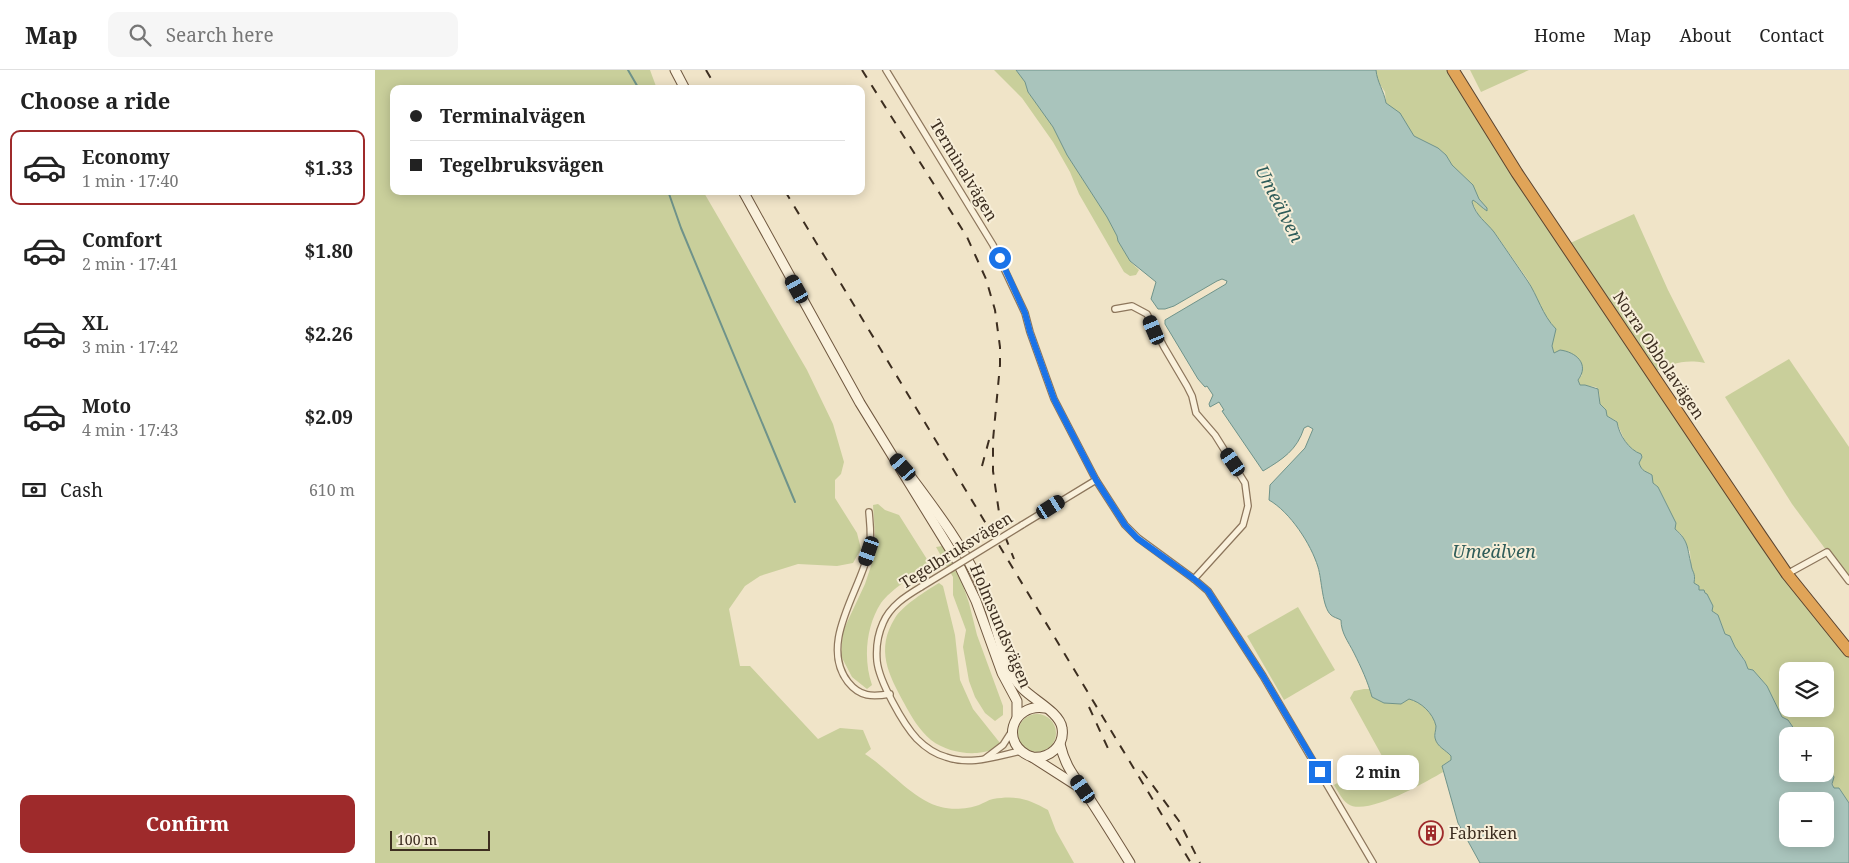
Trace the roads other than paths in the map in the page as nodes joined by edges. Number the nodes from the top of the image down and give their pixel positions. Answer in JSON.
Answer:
{"nodes":[{"id":1,"x":675,"y":70,"type":"edge"},
{"id":2,"x":885,"y":70,"type":"edge"},
{"id":3,"x":1453,"y":70,"type":"edge"},
{"id":4,"x":683,"y":85,"type":"edge"},
{"id":5,"x":745,"y":195,"type":"edge"},
{"id":6,"x":1115,"y":309,"type":"dead end"},
{"id":7,"x":885,"y":446,"type":"junction"},
{"id":8,"x":1096,"y":480,"type":"junction"},
{"id":9,"x":869,"y":512,"type":"dead end"},
{"id":10,"x":1787,"y":574,"type":"junction"},
{"id":11,"x":1194,"y":579,"type":"junction"},
{"id":12,"x":1849,"y":581,"type":"edge"},
{"id":13,"x":1849,"y":651,"type":"edge"},
{"id":14,"x":890,"y":694,"type":"junction"},
{"id":15,"x":1045,"y":708,"type":"junction"},
{"id":16,"x":1017,"y":718,"type":"junction"},
{"id":17,"x":1013,"y":729,"type":"junction"},
{"id":18,"x":1060,"y":744,"type":"junction"},
{"id":19,"x":1021,"y":751,"type":"junction"},
{"id":20,"x":1032,"y":757,"type":"junction"},
{"id":21,"x":985,"y":759,"type":"junction"},
{"id":22,"x":1083,"y":789,"type":"junction"},
{"id":23,"x":1130,"y":863,"type":"edge"},
{"id":24,"x":1373,"y":863,"type":"edge"}],
"edges":[{"from":1,"to":4,"type":"main road"},
{"from":2,"to":8,"type":"street","name":"Terminalvägen"},
{"from":3,"to":10,"type":"highway","name":"Norra Obbolavägen"},
{"from":5,"to":7,"type":"main road","name":"Holmsundsvägen"},
{"from":6,"to":11,"type":"street"},
{"from":7,"to":15,"type":"main road","name":"Holmsundsvägen"},
{"from":7,"to":16,"type":"main road","name":"Holmsundsvägen"},
{"from":8,"to":11,"type":"street"},
{"from":8,"to":14,"type":"street","name":"Tegelbruksvägen","bridge":true},
{"from":9,"to":14,"type":"street"},
{"from":10,"to":12,"type":"street"},
{"from":10,"to":13,"type":"highway","name":"Norra Obbolavägen"},
{"from":11,"to":24,"type":"street"},
{"from":14,"to":21,"type":"street","name":"Tegelbruksvägen"},
{"from":15,"to":16,"type":"main road","name":"Holmsundsvägen"},
{"from":15,"to":18,"type":"main road","name":"Holmsundsvägen"},
{"from":16,"to":17,"type":"main road","name":"Holmsundsvägen"},
{"from":17,"to":19,"type":"main road"},
{"from":17,"to":21,"type":"street"},
{"from":18,"to":20,"type":"main road"},
{"from":18,"to":22,"type":"main road","name":"Holmsundsvägen"},
{"from":19,"to":20,"type":"main road","name":"Holmsundsvägen"},
{"from":19,"to":21,"type":"street","name":"Tegelbruksvägen"},
{"from":20,"to":22,"type":"main road","name":"Holmsundsvägen"},
{"from":22,"to":23,"type":"main road","name":"Holmsundsvägen"}]}
